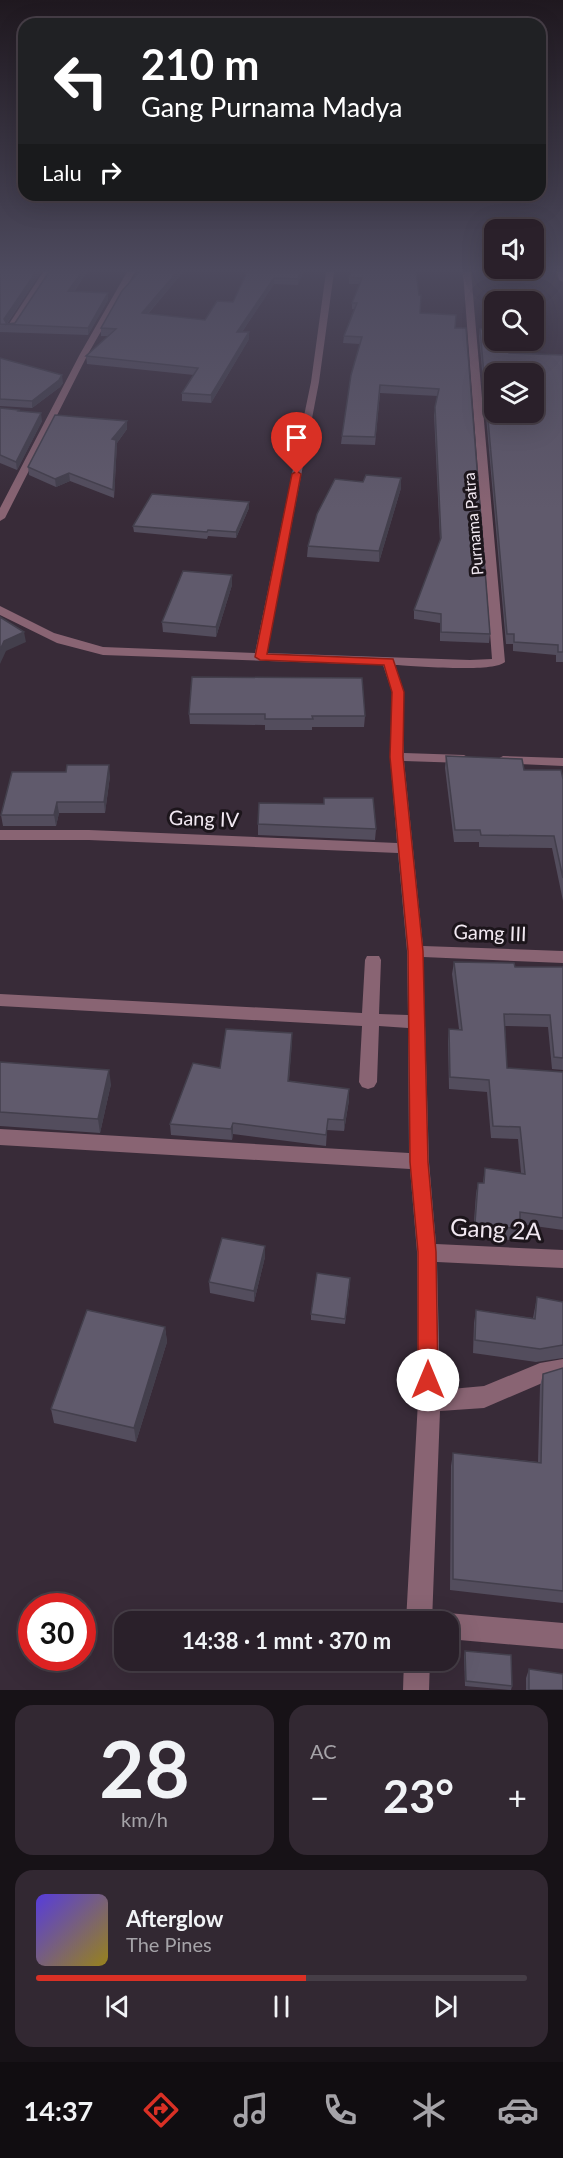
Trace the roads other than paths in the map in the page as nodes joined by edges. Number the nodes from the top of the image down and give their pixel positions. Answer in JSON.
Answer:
{"nodes":[{"id":1,"x":85,"y":351,"type":"edge"},
{"id":2,"x":319,"y":351,"type":"edge"},
{"id":3,"x":474,"y":351,"type":"edge"},
{"id":4,"x":0,"y":518,"type":"edge"},
{"id":5,"x":0,"y":610,"type":"edge"},
{"id":6,"x":260,"y":657,"type":"junction"},
{"id":7,"x":388,"y":662,"type":"junction"},
{"id":8,"x":397,"y":757,"type":"junction"},
{"id":9,"x":563,"y":762,"type":"edge"},
{"id":10,"x":0,"y":835,"type":"edge"},
{"id":11,"x":405,"y":848,"type":"junction"},
{"id":12,"x":415,"y":951,"type":"junction"},
{"id":13,"x":563,"y":957,"type":"edge"},
{"id":14,"x":374,"y":960,"type":"dead end"},
{"id":15,"x":0,"y":1000,"type":"edge"},
{"id":16,"x":371,"y":1019,"type":"junction"},
{"id":17,"x":417,"y":1022,"type":"junction"},
{"id":18,"x":368,"y":1082,"type":"dead end"},
{"id":19,"x":0,"y":1137,"type":"edge"},
{"id":20,"x":419,"y":1162,"type":"junction"},
{"id":21,"x":427,"y":1252,"type":"junction"},
{"id":22,"x":563,"y":1259,"type":"edge"},
{"id":23,"x":563,"y":1369,"type":"edge"},
{"id":24,"x":429,"y":1401,"type":"junction"},
{"id":25,"x":419,"y":1611,"type":"edge"},
{"id":26,"x":459,"y":1627,"type":"edge"},
{"id":27,"x":563,"y":1636,"type":"edge"},
{"id":28,"x":417,"y":1671,"type":"edge"},
{"id":29,"x":416,"y":1690,"type":"edge"}],
"edges":[{"from":1,"to":4,"type":"street"},
{"from":2,"to":6,"type":"street"},
{"from":3,"to":7,"type":"street","name":"Purnama Patra"},
{"from":5,"to":6,"type":"street"},
{"from":6,"to":7,"type":"street"},
{"from":7,"to":8,"type":"street"},
{"from":8,"to":9,"type":"street"},
{"from":8,"to":11,"type":"street"},
{"from":10,"to":11,"type":"street","name":"Gang IV"},
{"from":11,"to":12,"type":"street"},
{"from":12,"to":13,"type":"street","name":"Gamg III"},
{"from":12,"to":17,"type":"street"},
{"from":14,"to":16,"type":"street"},
{"from":15,"to":16,"type":"street"},
{"from":16,"to":17,"type":"street"},
{"from":16,"to":18,"type":"street"},
{"from":17,"to":20,"type":"street"},
{"from":19,"to":20,"type":"street"},
{"from":20,"to":21,"type":"street"},
{"from":21,"to":22,"type":"street","name":"Gang 2A"},
{"from":21,"to":24,"type":"street"},
{"from":23,"to":24,"type":"street"},
{"from":24,"to":25,"type":"street"},
{"from":26,"to":27,"type":"street"},
{"from":28,"to":29,"type":"street"}]}
